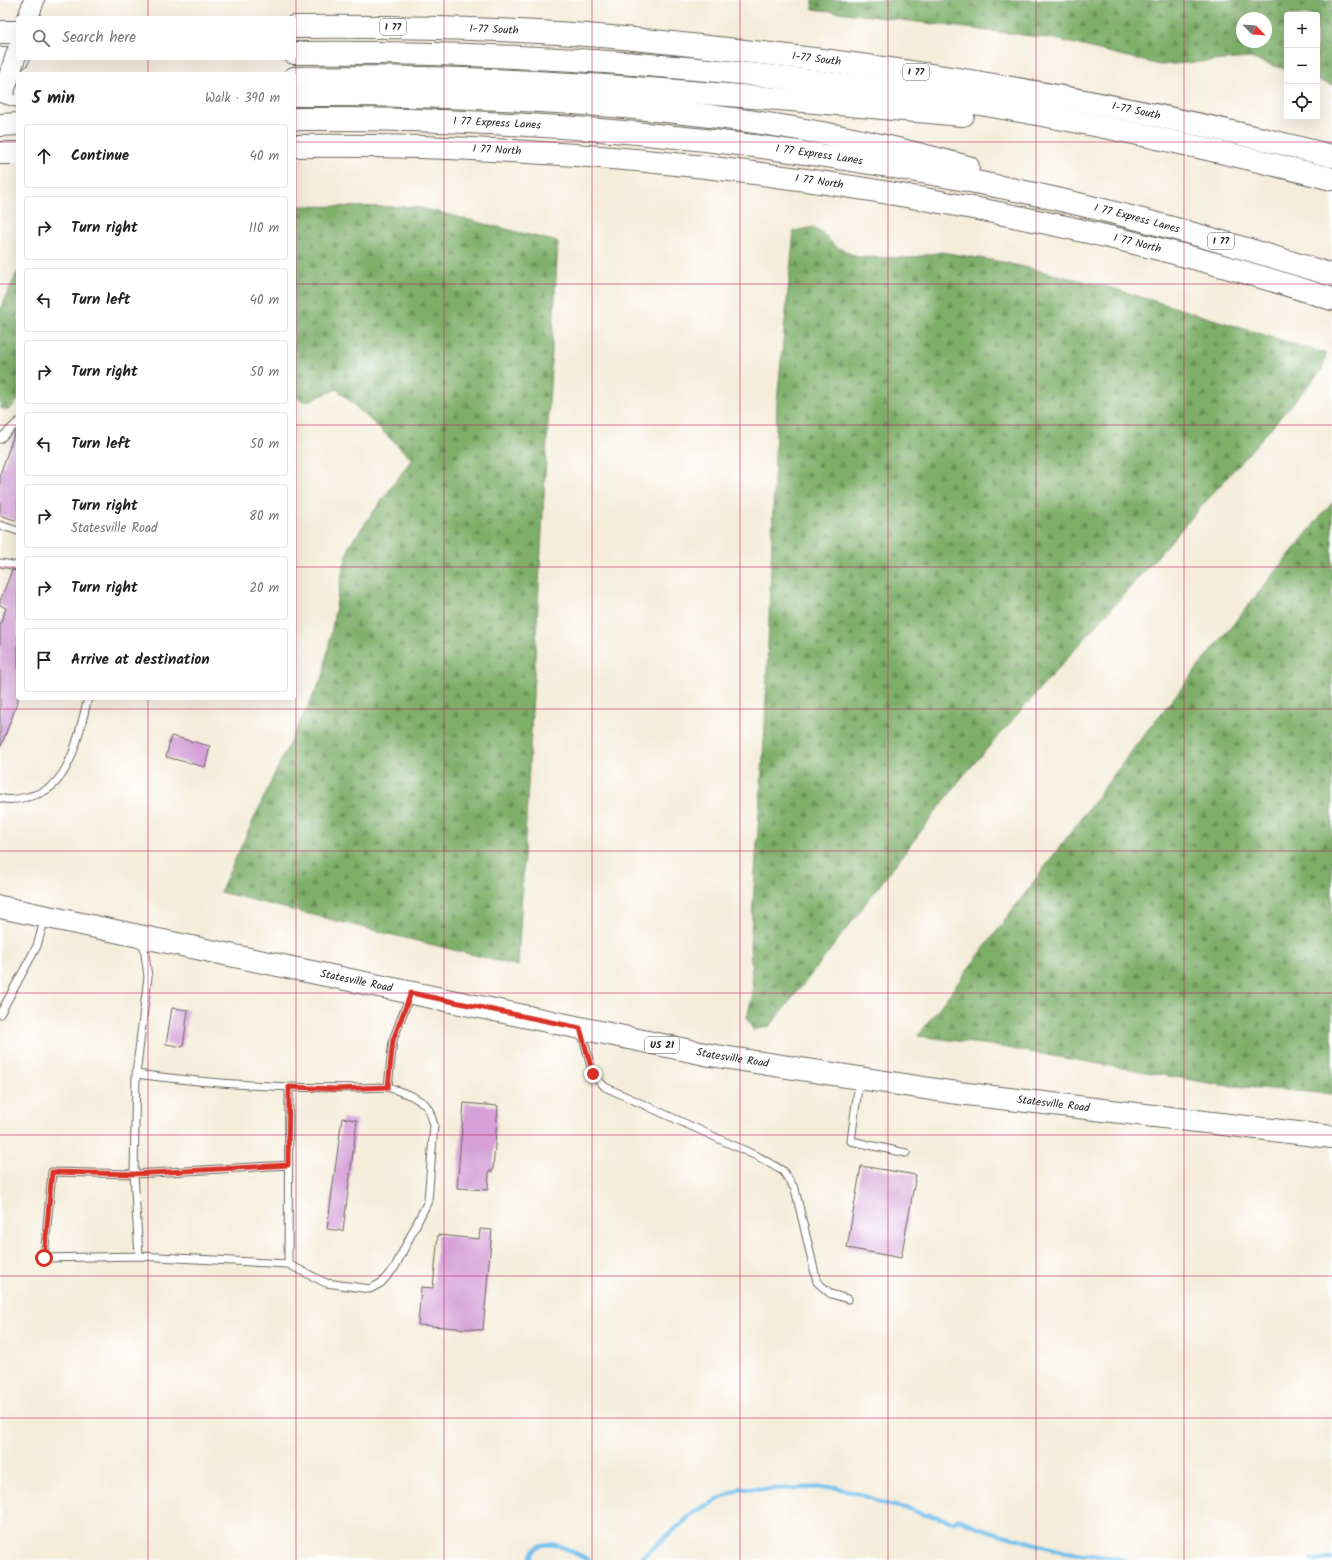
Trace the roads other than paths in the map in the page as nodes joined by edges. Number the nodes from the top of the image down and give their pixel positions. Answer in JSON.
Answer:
{"nodes":[{"id":1,"x":296,"y":27,"type":"edge"},
{"id":2,"x":0,"y":32,"type":"edge"},
{"id":3,"x":16,"y":32,"type":"edge"},
{"id":4,"x":296,"y":53,"type":"edge"},
{"id":5,"x":16,"y":57,"type":"edge"},
{"id":6,"x":0,"y":58,"type":"edge"},
{"id":7,"x":16,"y":58,"type":"edge"},
{"id":8,"x":296,"y":78,"type":"edge"},
{"id":9,"x":7,"y":94,"type":"edge"},
{"id":10,"x":296,"y":95,"type":"edge"},
{"id":11,"x":296,"y":119,"type":"edge"},
{"id":12,"x":16,"y":124,"type":"edge"},
{"id":13,"x":0,"y":125,"type":"edge"},
{"id":14,"x":1116,"y":129,"type":"junction"},
{"id":15,"x":296,"y":146,"type":"edge"},
{"id":16,"x":0,"y":153,"type":"edge"},
{"id":17,"x":16,"y":153,"type":"edge"},
{"id":18,"x":1332,"y":156,"type":"edge"},
{"id":19,"x":1332,"y":179,"type":"edge"},
{"id":20,"x":1110,"y":212,"type":"junction"},
{"id":21,"x":1332,"y":275,"type":"edge"},
{"id":22,"x":1332,"y":299,"type":"edge"},
{"id":23,"x":16,"y":424,"type":"edge"},
{"id":24,"x":0,"y":439,"type":"edge"},
{"id":25,"x":0,"y":524,"type":"edge"},
{"id":26,"x":16,"y":529,"type":"edge"},
{"id":27,"x":0,"y":563,"type":"edge"},
{"id":28,"x":16,"y":566,"type":"edge"},
{"id":29,"x":87,"y":700,"type":"edge"},
{"id":30,"x":0,"y":798,"type":"edge"},
{"id":31,"x":0,"y":907,"type":"edge"},
{"id":32,"x":46,"y":916,"type":"junction"},
{"id":33,"x":142,"y":936,"type":"junction"},
{"id":34,"x":411,"y":993,"type":"junction"},
{"id":35,"x":0,"y":1014,"type":"edge"},
{"id":36,"x":580,"y":1028,"type":"junction"},
{"id":37,"x":136,"y":1074,"type":"junction"},
{"id":38,"x":859,"y":1079,"type":"junction"},
{"id":39,"x":289,"y":1087,"type":"junction"},
{"id":40,"x":388,"y":1087,"type":"junction"},
{"id":41,"x":1332,"y":1137,"type":"edge"},
{"id":42,"x":906,"y":1153,"type":"dead end"},
{"id":43,"x":288,"y":1165,"type":"junction"},
{"id":44,"x":134,"y":1174,"type":"junction"},
{"id":45,"x":139,"y":1256,"type":"junction"},
{"id":46,"x":288,"y":1264,"type":"junction"},
{"id":47,"x":848,"y":1300,"type":"dead end"}],
"edges":[{"from":1,"to":18,"type":"main road","name":"I-77 South","number":"I 77"},
{"from":2,"to":3,"type":"main road"},
{"from":4,"to":14,"type":"main road","number":"I 77"},
{"from":5,"to":9,"type":"main road","bridge":true},
{"from":6,"to":7,"type":"main road"},
{"from":8,"to":14,"type":"main road"},
{"from":10,"to":20,"type":"main road"},
{"from":11,"to":20,"type":"main road","name":"I 77 Express Lanes","number":"I 77"},
{"from":12,"to":13,"type":"main road"},
{"from":14,"to":19,"type":"main road","number":"I 77"},
{"from":15,"to":22,"type":"main road","name":"I 77 North","number":"I 77"},
{"from":16,"to":17,"type":"main road"},
{"from":20,"to":21,"type":"main road","name":"I 77 Express Lanes","number":"I 77"},
{"from":23,"to":24,"type":"lane"},
{"from":25,"to":26,"type":"lane"},
{"from":27,"to":28,"type":"lane"},
{"from":29,"to":30,"type":"lane"},
{"from":31,"to":32,"type":"main road","name":"Statesville Road","number":"US 21"},
{"from":32,"to":33,"type":"main road","name":"Statesville Road","number":"US 21"},
{"from":32,"to":35,"type":"lane"},
{"from":33,"to":34,"type":"main road","name":"Statesville Road","number":"US 21"},
{"from":33,"to":37,"type":"lane"},
{"from":34,"to":36,"type":"main road","name":"Statesville Road","number":"US 21"},
{"from":34,"to":40,"type":"lane"},
{"from":36,"to":38,"type":"main road","name":"Statesville Road","number":"US 21"},
{"from":36,"to":47,"type":"lane"},
{"from":37,"to":39,"type":"lane"},
{"from":37,"to":44,"type":"lane"},
{"from":38,"to":41,"type":"main road","name":"Statesville Road","number":"US 21"},
{"from":38,"to":42,"type":"lane"},
{"from":39,"to":40,"type":"lane"},
{"from":39,"to":43,"type":"lane"},
{"from":40,"to":46,"type":"lane"},
{"from":43,"to":44,"type":"lane"},
{"from":43,"to":46,"type":"lane"},
{"from":44,"to":45,"type":"lane"},
{"from":44,"to":45,"type":"lane"},
{"from":45,"to":46,"type":"lane"}]}
